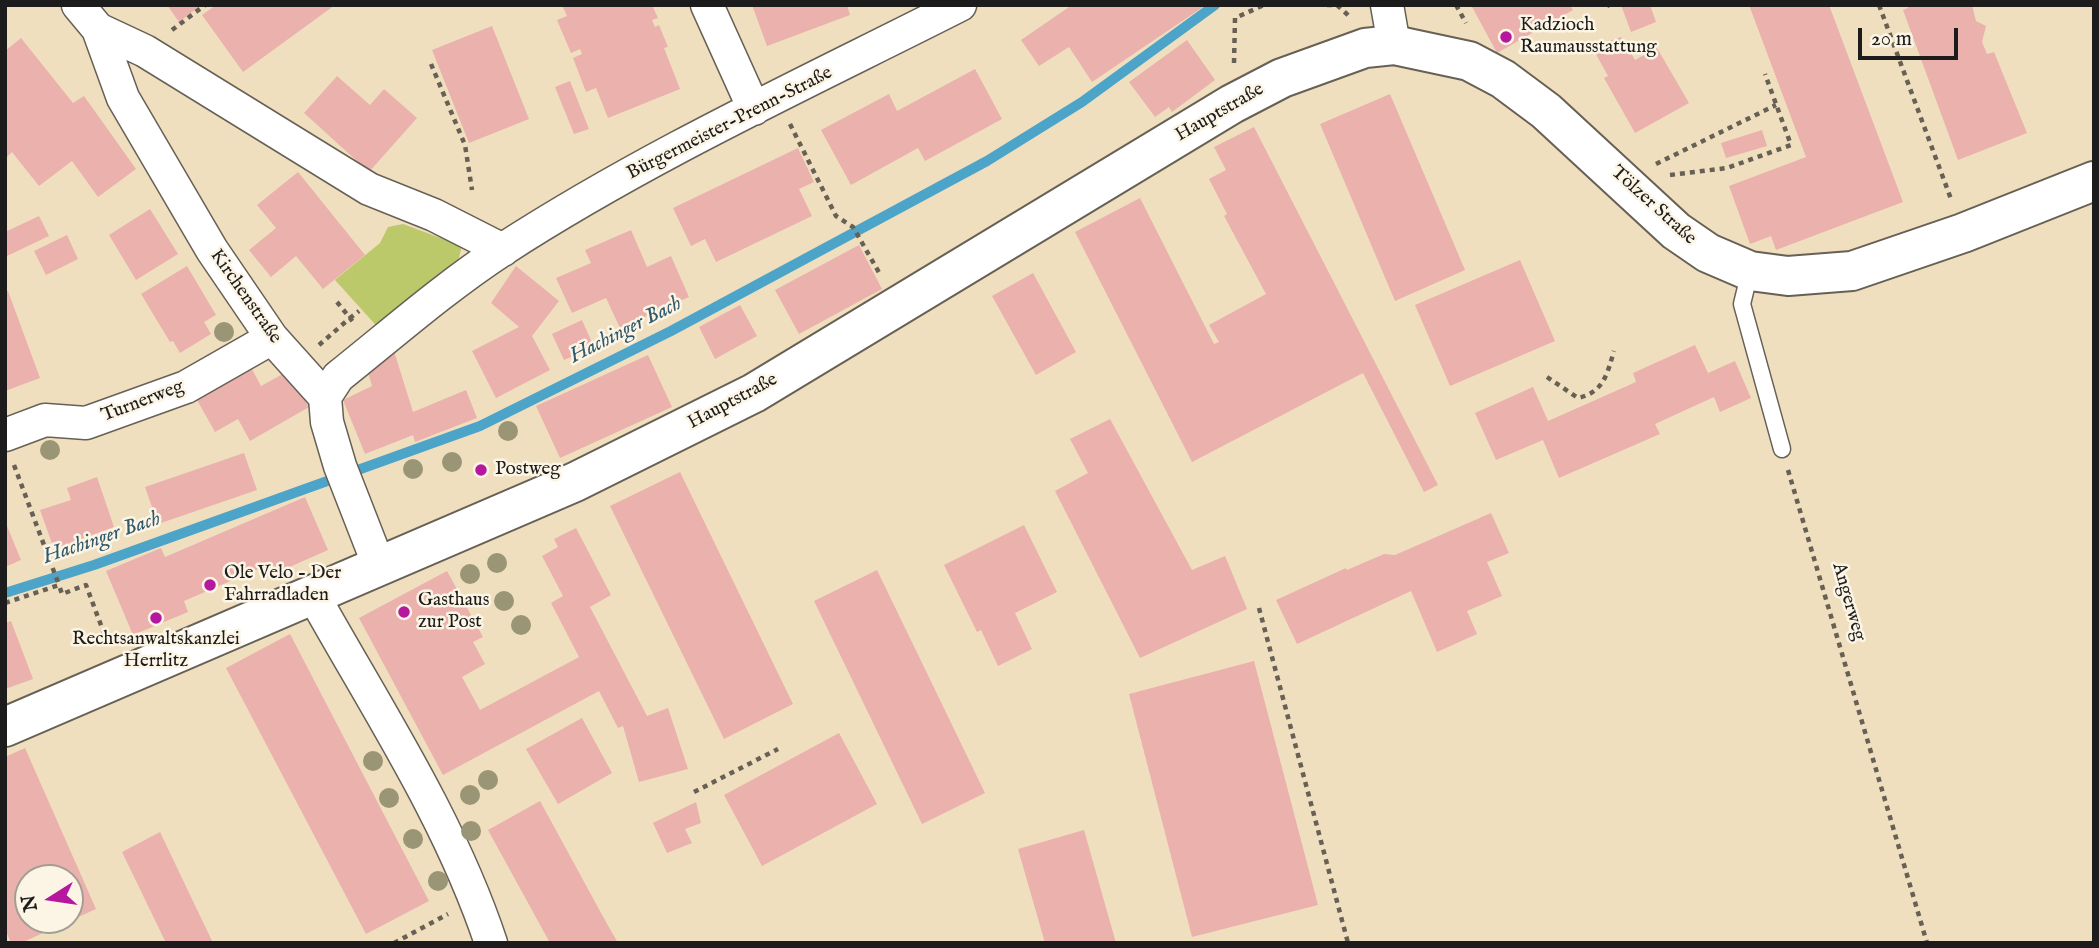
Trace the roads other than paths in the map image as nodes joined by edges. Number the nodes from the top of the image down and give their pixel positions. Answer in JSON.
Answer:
{"nodes":[{"id":1,"x":78,"y":5,"type":"edge"},
{"id":2,"x":707,"y":5,"type":"edge"},
{"id":3,"x":960,"y":5,"type":"edge"},
{"id":4,"x":1387,"y":5,"type":"edge"},
{"id":5,"x":98,"y":29,"type":"junction"},
{"id":6,"x":1394,"y":45,"type":"junction"},
{"id":7,"x":754,"y":109,"type":"junction"},
{"id":8,"x":2094,"y":181,"type":"edge"},
{"id":9,"x":503,"y":250,"type":"junction"},
{"id":10,"x":1750,"y":271,"type":"junction"},
{"id":11,"x":272,"y":338,"type":"junction"},
{"id":12,"x":325,"y":397,"type":"junction"},
{"id":13,"x":8,"y":445,"type":"edge"},
{"id":14,"x":1782,"y":449,"type":"road end"},
{"id":15,"x":379,"y":566,"type":"junction"},
{"id":16,"x":312,"y":593,"type":"junction"},
{"id":17,"x":5,"y":727,"type":"edge"},
{"id":18,"x":491,"y":943,"type":"edge"}],
"edges":[{"from":1,"to":5,"type":"street"},
{"from":2,"to":7,"type":"street"},
{"from":3,"to":7,"type":"street","name":"Bürgermeister-Prenn-Straße"},
{"from":4,"to":6,"type":"street"},
{"from":5,"to":9,"type":"street"},
{"from":5,"to":11,"type":"street","name":"Kirchenstraße"},
{"from":6,"to":10,"type":"main road","name":"Tölzer Straße"},
{"from":6,"to":15,"type":"main road","name":"Hauptstraße"},
{"from":7,"to":9,"type":"street","name":"Bürgermeister-Prenn-Straße"},
{"from":8,"to":10,"type":"main road","name":"Tölzer Straße"},
{"from":9,"to":12,"type":"street","name":"Bürgermeister-Prenn-Straße"},
{"from":10,"to":14,"type":"lane"},
{"from":11,"to":12,"type":"street","name":"Kirchenstraße"},
{"from":11,"to":13,"type":"street","name":"Turnerweg"},
{"from":12,"to":15,"type":"street"},
{"from":15,"to":16,"type":"main road","name":"Hauptstraße"},
{"from":16,"to":17,"type":"main road","name":"Hauptstraße"},
{"from":16,"to":18,"type":"street"}]}
